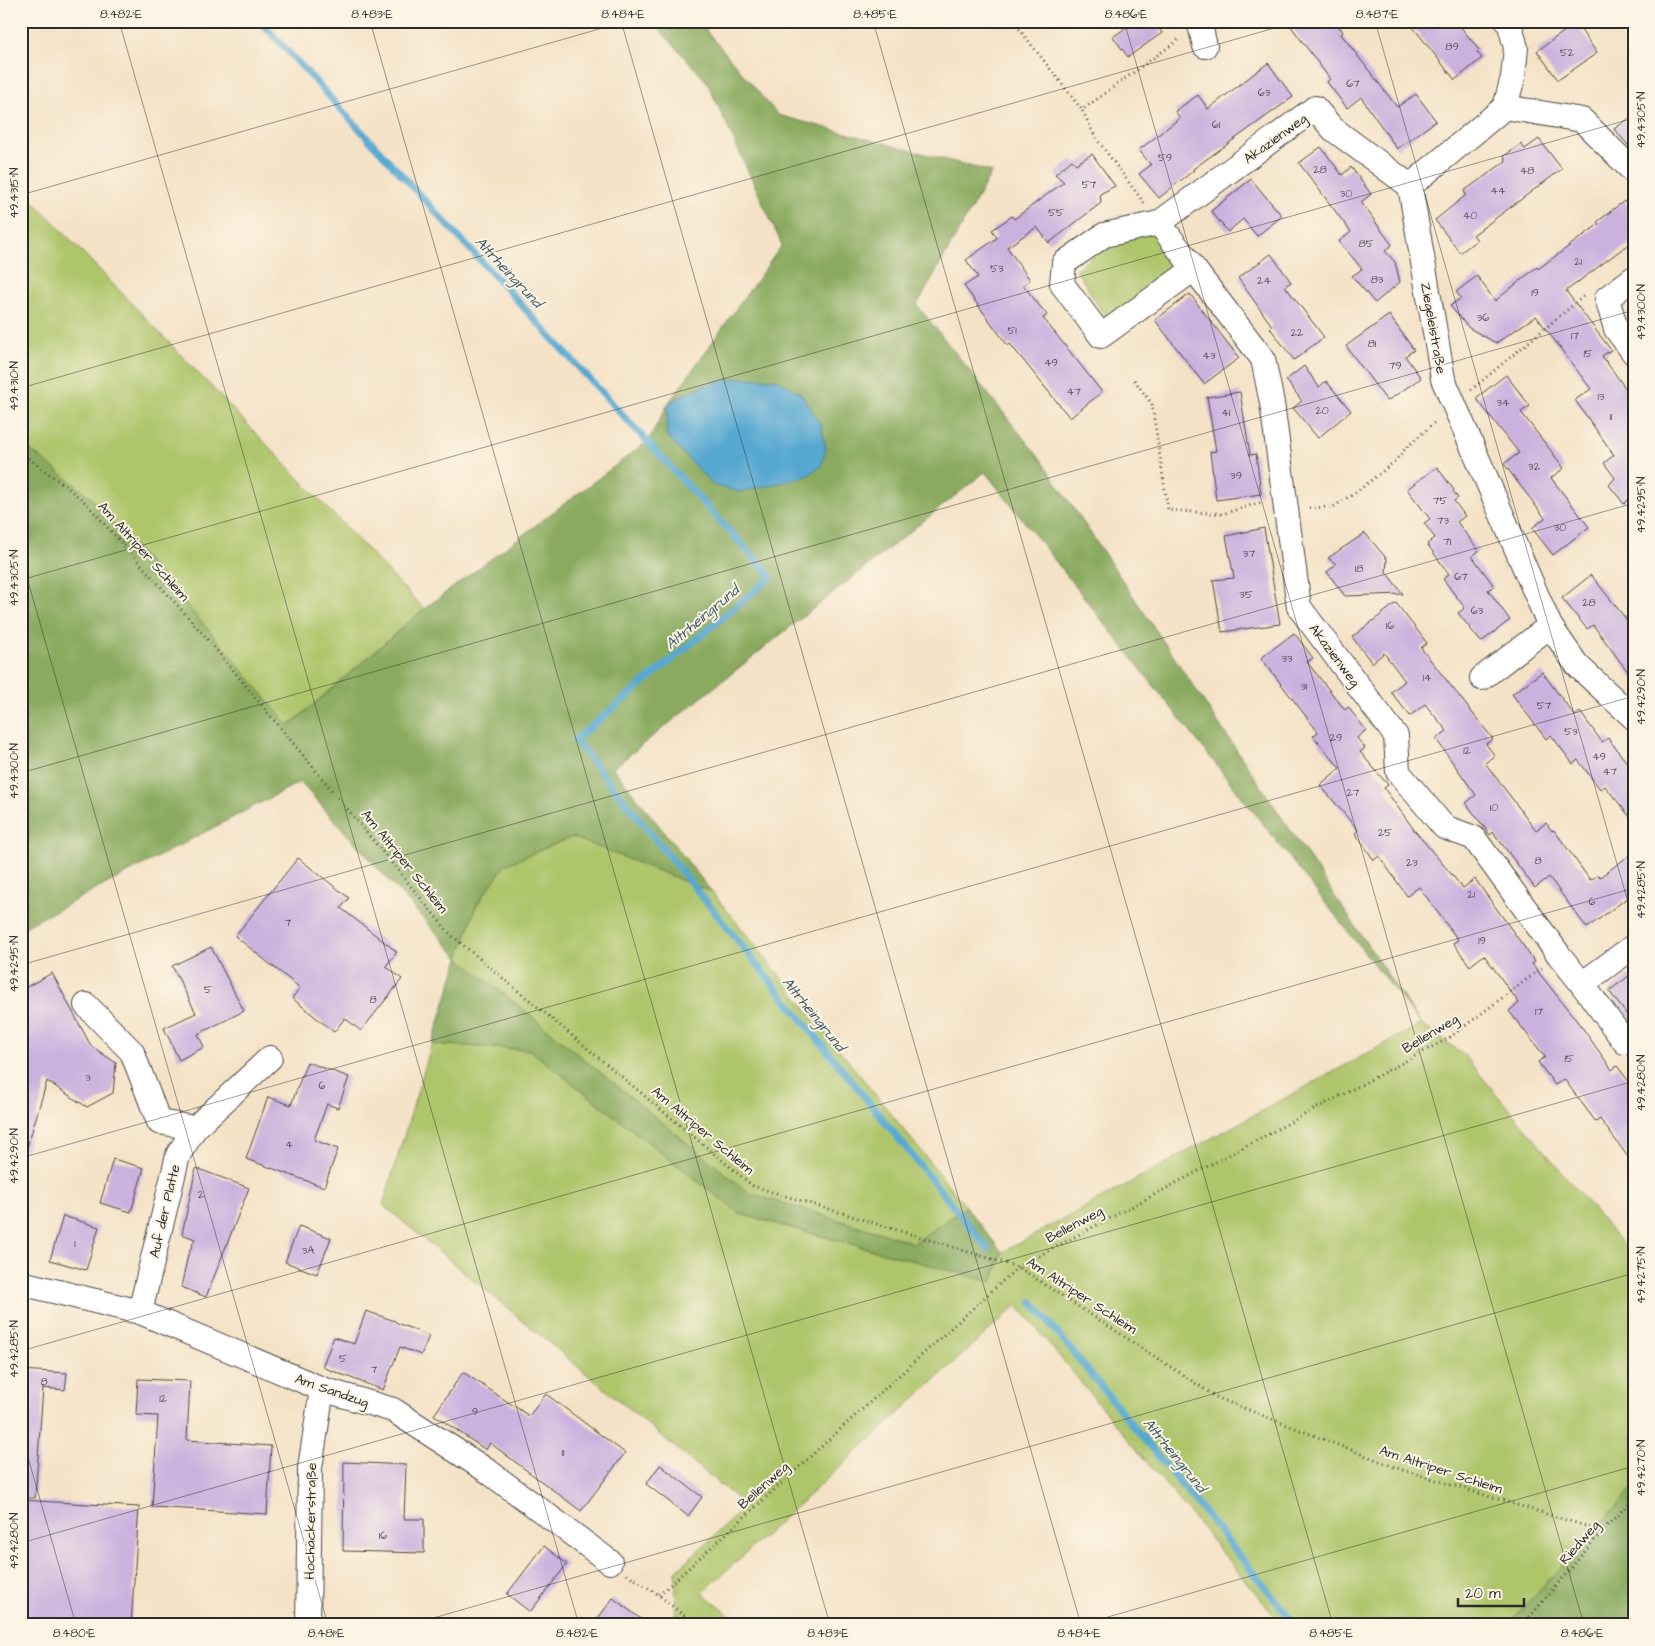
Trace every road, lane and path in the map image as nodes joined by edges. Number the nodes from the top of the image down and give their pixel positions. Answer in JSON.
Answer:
{"nodes":[{"id":1,"x":1013,"y":21,"type":"edge"},
{"id":2,"x":1507,"y":21,"type":"edge"},
{"id":3,"x":1202,"y":30,"type":"edge"},
{"id":4,"x":1505,"y":107,"type":"junction"},
{"id":5,"x":1082,"y":110,"type":"junction"},
{"id":6,"x":1634,"y":172,"type":"edge"},
{"id":7,"x":1410,"y":186,"type":"junction"},
{"id":8,"x":1159,"y":223,"type":"junction"},
{"id":9,"x":1194,"y":268,"type":"junction"},
{"id":10,"x":1634,"y":278,"type":"edge"},
{"id":11,"x":1607,"y":298,"type":"junction"},
{"id":12,"x":1634,"y":353,"type":"edge"},
{"id":13,"x":1134,"y":380,"type":"dead end"},
{"id":14,"x":1454,"y":405,"type":"junction"},
{"id":15,"x":21,"y":452,"type":"edge"},
{"id":16,"x":1286,"y":495,"type":"junction"},
{"id":17,"x":1550,"y":626,"type":"junction"},
{"id":18,"x":1482,"y":678,"type":"dead end"},
{"id":19,"x":1634,"y":718,"type":"edge"},
{"id":20,"x":1634,"y":946,"type":"edge"},
{"id":21,"x":1559,"y":955,"type":"junction"},
{"id":22,"x":1582,"y":984,"type":"junction"},
{"id":23,"x":86,"y":1005,"type":"dead end"},
{"id":24,"x":1626,"y":1042,"type":"dead end"},
{"id":25,"x":270,"y":1058,"type":"dead end"},
{"id":26,"x":195,"y":1128,"type":"junction"},
{"id":27,"x":1018,"y":1267,"type":"junction"},
{"id":28,"x":21,"y":1282,"type":"edge"},
{"id":29,"x":140,"y":1312,"type":"junction"},
{"id":30,"x":322,"y":1389,"type":"junction"},
{"id":31,"x":1634,"y":1498,"type":"edge"},
{"id":32,"x":1602,"y":1532,"type":"junction"},
{"id":33,"x":610,"y":1562,"type":"joint"},
{"id":34,"x":659,"y":1595,"type":"junction"},
{"id":35,"x":308,"y":1625,"type":"edge"},
{"id":36,"x":695,"y":1625,"type":"edge"},
{"id":37,"x":1523,"y":1625,"type":"edge"}],
"edges":[{"from":1,"to":5,"type":"path"},
{"from":2,"to":4,"type":"street"},
{"from":3,"to":5,"type":"path"},
{"from":4,"to":6,"type":"street"},
{"from":4,"to":7,"type":"street"},
{"from":5,"to":8,"type":"path"},
{"from":7,"to":8,"type":"street","name":"Akazienweg"},
{"from":7,"to":14,"type":"street","name":"Ziegeleistraße"},
{"from":8,"to":9,"type":"street","name":"Akazienweg"},
{"from":8,"to":9,"type":"street","name":"Akazienweg"},
{"from":9,"to":16,"type":"street","name":"Akazienweg"},
{"from":10,"to":11,"type":"street"},
{"from":11,"to":12,"type":"street"},
{"from":11,"to":14,"type":"path"},
{"from":13,"to":16,"type":"path"},
{"from":14,"to":16,"type":"path"},
{"from":14,"to":17,"type":"street","name":"Ziegeleistraße"},
{"from":15,"to":27,"type":"path","name":"Am Altriper Schleim"},
{"from":16,"to":21,"type":"street","name":"Akazienweg"},
{"from":17,"to":18,"type":"street"},
{"from":17,"to":19,"type":"street","name":"Ziegeleistraße"},
{"from":20,"to":22,"type":"street"},
{"from":21,"to":22,"type":"street","name":"Akazienweg"},
{"from":21,"to":27,"type":"path","name":"Bellenweg"},
{"from":22,"to":24,"type":"street","name":"Akazienweg"},
{"from":23,"to":26,"type":"street"},
{"from":25,"to":26,"type":"street","name":"Auf der Platte"},
{"from":26,"to":29,"type":"street","name":"Auf der Platte"},
{"from":27,"to":32,"type":"path","name":"Am Altriper Schleim"},
{"from":27,"to":34,"type":"path","name":"Bellenweg"},
{"from":28,"to":29,"type":"street","name":"Am Sandzug"},
{"from":29,"to":30,"type":"street","name":"Am Sandzug"},
{"from":30,"to":33,"type":"street","name":"Am Sandzug"},
{"from":30,"to":35,"type":"street","name":"Hochäckerstraße"},
{"from":31,"to":32,"type":"path","name":"Riedweg"},
{"from":32,"to":37,"type":"path","name":"Riedweg"},
{"from":33,"to":34,"type":"path"},
{"from":34,"to":36,"type":"path"}]}
